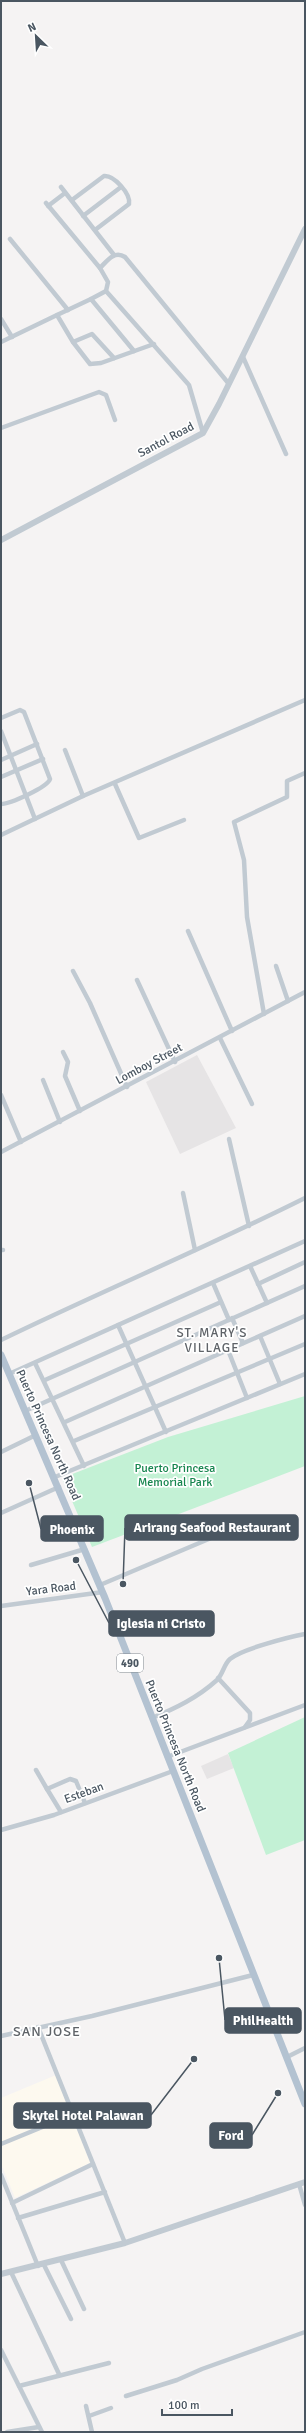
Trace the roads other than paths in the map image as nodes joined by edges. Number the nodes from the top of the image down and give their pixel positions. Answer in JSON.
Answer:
{"nodes":[{"id":1,"x":61,"y":187,"type":"dead end"},
{"id":2,"x":121,"y":187,"type":"junction"},
{"id":3,"x":65,"y":193,"type":"junction"},
{"id":4,"x":72,"y":200,"type":"junction"},
{"id":5,"x":83,"y":216,"type":"junction"},
{"id":6,"x":305,"y":229,"type":"edge"},
{"id":7,"x":94,"y":230,"type":"junction"},
{"id":8,"x":10,"y":239,"type":"dead end"},
{"id":9,"x":114,"y":255,"type":"junction"},
{"id":10,"x":100,"y":268,"type":"junction"},
{"id":11,"x":106,"y":291,"type":"junction"},
{"id":12,"x":91,"y":299,"type":"junction"},
{"id":13,"x":68,"y":310,"type":"junction"},
{"id":14,"x":57,"y":315,"type":"junction"},
{"id":15,"x":1,"y":319,"type":"edge"},
{"id":16,"x":12,"y":337,"type":"junction"},
{"id":17,"x":1,"y":342,"type":"edge"},
{"id":18,"x":73,"y":342,"type":"junction"},
{"id":19,"x":154,"y":344,"type":"junction"},
{"id":20,"x":134,"y":351,"type":"junction"},
{"id":21,"x":243,"y":357,"type":"junction"},
{"id":22,"x":114,"y":358,"type":"junction"},
{"id":23,"x":229,"y":384,"type":"junction"},
{"id":24,"x":115,"y":420,"type":"dead end"},
{"id":25,"x":1,"y":428,"type":"edge"},
{"id":26,"x":203,"y":433,"type":"junction"},
{"id":27,"x":286,"y":454,"type":"dead end"},
{"id":28,"x":1,"y":540,"type":"edge"},
{"id":29,"x":305,"y":700,"type":"edge"},
{"id":30,"x":1,"y":718,"type":"edge"},
{"id":31,"x":1,"y":731,"type":"edge"},
{"id":32,"x":37,"y":744,"type":"junction"},
{"id":33,"x":65,"y":750,"type":"dead end"},
{"id":34,"x":11,"y":756,"type":"junction"},
{"id":35,"x":42,"y":759,"type":"junction"},
{"id":36,"x":1,"y":760,"type":"edge"},
{"id":37,"x":16,"y":771,"type":"junction"},
{"id":38,"x":305,"y":773,"type":"edge"},
{"id":39,"x":1,"y":777,"type":"edge"},
{"id":40,"x":115,"y":784,"type":"junction"},
{"id":41,"x":26,"y":796,"type":"junction"},
{"id":42,"x":83,"y":796,"type":"junction"},
{"id":43,"x":1,"y":804,"type":"edge"},
{"id":44,"x":35,"y":820,"type":"junction"},
{"id":45,"x":184,"y":820,"type":"dead end"},
{"id":46,"x":1,"y":835,"type":"edge"},
{"id":47,"x":188,"y":931,"type":"dead end"},
{"id":48,"x":276,"y":966,"type":"dead end"},
{"id":49,"x":73,"y":971,"type":"dead end"},
{"id":50,"x":137,"y":980,"type":"dead end"},
{"id":51,"x":305,"y":992,"type":"edge"},
{"id":52,"x":288,"y":1001,"type":"junction"},
{"id":53,"x":264,"y":1014,"type":"junction"},
{"id":54,"x":232,"y":1031,"type":"junction"},
{"id":55,"x":220,"y":1038,"type":"junction"},
{"id":56,"x":63,"y":1052,"type":"dead end"},
{"id":57,"x":175,"y":1062,"type":"junction"},
{"id":58,"x":43,"y":1080,"type":"dead end"},
{"id":59,"x":127,"y":1087,"type":"junction"},
{"id":60,"x":1,"y":1095,"type":"edge"},
{"id":61,"x":252,"y":1104,"type":"dead end"},
{"id":62,"x":80,"y":1111,"type":"junction"},
{"id":63,"x":60,"y":1122,"type":"junction"},
{"id":64,"x":229,"y":1139,"type":"dead end"},
{"id":65,"x":21,"y":1142,"type":"junction"},
{"id":66,"x":1,"y":1152,"type":"edge"},
{"id":67,"x":183,"y":1193,"type":"dead end"},
{"id":68,"x":305,"y":1198,"type":"edge"},
{"id":69,"x":249,"y":1226,"type":"junction"},
{"id":70,"x":305,"y":1241,"type":"edge"},
{"id":71,"x":195,"y":1250,"type":"junction"},
{"id":72,"x":305,"y":1262,"type":"edge"},
{"id":73,"x":250,"y":1266,"type":"junction"},
{"id":74,"x":212,"y":1283,"type":"junction"},
{"id":75,"x":258,"y":1284,"type":"junction"},
{"id":76,"x":305,"y":1286,"type":"edge"},
{"id":77,"x":220,"y":1302,"type":"junction"},
{"id":78,"x":267,"y":1303,"type":"junction"},
{"id":79,"x":305,"y":1316,"type":"edge"},
{"id":80,"x":231,"y":1319,"type":"junction"},
{"id":81,"x":118,"y":1325,"type":"junction"},
{"id":82,"x":260,"y":1336,"type":"junction"},
{"id":83,"x":1,"y":1340,"type":"edge"},
{"id":84,"x":244,"y":1343,"type":"junction"},
{"id":85,"x":127,"y":1344,"type":"junction"},
{"id":86,"x":305,"y":1344,"type":"edge"},
{"id":87,"x":228,"y":1350,"type":"junction"},
{"id":88,"x":1,"y":1355,"type":"edge"},
{"id":89,"x":270,"y":1359,"type":"junction"},
{"id":90,"x":135,"y":1362,"type":"junction"},
{"id":91,"x":35,"y":1363,"type":"junction"},
{"id":92,"x":237,"y":1373,"type":"junction"},
{"id":93,"x":9,"y":1374,"type":"junction"},
{"id":94,"x":305,"y":1374,"type":"edge"},
{"id":95,"x":44,"y":1380,"type":"junction"},
{"id":96,"x":280,"y":1384,"type":"junction"},
{"id":97,"x":145,"y":1386,"type":"junction"},
{"id":98,"x":53,"y":1398,"type":"junction"},
{"id":99,"x":247,"y":1398,"type":"junction"},
{"id":100,"x":155,"y":1407,"type":"junction"},
{"id":101,"x":25,"y":1411,"type":"junction"},
{"id":102,"x":65,"y":1422,"type":"junction"},
{"id":103,"x":166,"y":1432,"type":"junction"},
{"id":104,"x":36,"y":1435,"type":"junction"},
{"id":105,"x":74,"y":1441,"type":"junction"},
{"id":106,"x":1,"y":1452,"type":"edge"},
{"id":107,"x":84,"y":1466,"type":"junction"},
{"id":108,"x":55,"y":1477,"type":"junction"},
{"id":109,"x":58,"y":1487,"type":"junction"},
{"id":110,"x":1,"y":1513,"type":"edge"},
{"id":111,"x":230,"y":1530,"type":"dead end"},
{"id":112,"x":85,"y":1549,"type":"junction"},
{"id":113,"x":31,"y":1565,"type":"dead end"},
{"id":114,"x":100,"y":1585,"type":"junction"},
{"id":115,"x":102,"y":1592,"type":"junction"},
{"id":116,"x":1,"y":1606,"type":"edge"},
{"id":117,"x":305,"y":1634,"type":"edge"},
{"id":118,"x":218,"y":1678,"type":"junction"},
{"id":119,"x":305,"y":1705,"type":"edge"},
{"id":120,"x":152,"y":1718,"type":"junction"},
{"id":121,"x":245,"y":1727,"type":"junction"},
{"id":122,"x":167,"y":1757,"type":"junction"},
{"id":123,"x":36,"y":1770,"type":"dead end"},
{"id":124,"x":173,"y":1771,"type":"junction"},
{"id":125,"x":47,"y":1789,"type":"junction"},
{"id":126,"x":85,"y":1803,"type":"junction"},
{"id":127,"x":61,"y":1812,"type":"junction"},
{"id":128,"x":1,"y":1830,"type":"edge"},
{"id":129,"x":253,"y":1974,"type":"junction"},
{"id":130,"x":38,"y":2027,"type":"junction"},
{"id":131,"x":1,"y":2036,"type":"edge"},
{"id":132,"x":305,"y":2048,"type":"edge"},
{"id":133,"x":287,"y":2057,"type":"junction"},
{"id":134,"x":305,"y":2104,"type":"edge"},
{"id":135,"x":74,"y":2114,"type":"junction"},
{"id":136,"x":1,"y":2144,"type":"edge"},
{"id":137,"x":93,"y":2164,"type":"junction"},
{"id":138,"x":1,"y":2175,"type":"edge"},
{"id":139,"x":302,"y":2183,"type":"edge"},
{"id":140,"x":105,"y":2192,"type":"junction"},
{"id":141,"x":12,"y":2203,"type":"junction"},
{"id":142,"x":305,"y":2205,"type":"edge"},
{"id":143,"x":18,"y":2218,"type":"junction"},
{"id":144,"x":125,"y":2243,"type":"junction"},
{"id":145,"x":61,"y":2260,"type":"junction"},
{"id":146,"x":41,"y":2266,"type":"junction"},
{"id":147,"x":11,"y":2272,"type":"junction"},
{"id":148,"x":1,"y":2274,"type":"edge"},
{"id":149,"x":84,"y":2309,"type":"dead end"},
{"id":150,"x":71,"y":2319,"type":"dead end"},
{"id":151,"x":305,"y":2332,"type":"edge"},
{"id":152,"x":1,"y":2350,"type":"edge"},
{"id":153,"x":109,"y":2363,"type":"dead end"},
{"id":154,"x":59,"y":2374,"type":"junction"},
{"id":155,"x":19,"y":2386,"type":"junction"},
{"id":156,"x":126,"y":2396,"type":"dead end"},
{"id":157,"x":86,"y":2406,"type":"dead end"},
{"id":158,"x":111,"y":2408,"type":"dead end"},
{"id":159,"x":89,"y":2416,"type":"junction"},
{"id":160,"x":39,"y":2427,"type":"junction"},
{"id":161,"x":7,"y":2432,"type":"edge"},
{"id":162,"x":42,"y":2432,"type":"edge"},
{"id":163,"x":92,"y":2432,"type":"edge"}],
"edges":[{"from":1,"to":3,"type":"street"},
{"from":2,"to":4,"type":"street"},
{"from":2,"to":5,"type":"street"},
{"from":2,"to":7,"type":"street"},
{"from":3,"to":4,"type":"street"},
{"from":3,"to":10,"type":"street"},
{"from":4,"to":5,"type":"street"},
{"from":5,"to":7,"type":"street"},
{"from":6,"to":21,"type":"street","name":"Santol Road"},
{"from":7,"to":9,"type":"street"},
{"from":8,"to":13,"type":"street"},
{"from":9,"to":10,"type":"street"},
{"from":9,"to":23,"type":"street"},
{"from":10,"to":11,"type":"street"},
{"from":11,"to":12,"type":"street"},
{"from":11,"to":19,"type":"street"},
{"from":12,"to":13,"type":"street"},
{"from":12,"to":20,"type":"street"},
{"from":13,"to":14,"type":"street"},
{"from":14,"to":16,"type":"street"},
{"from":14,"to":18,"type":"street"},
{"from":15,"to":16,"type":"street"},
{"from":16,"to":17,"type":"street"},
{"from":18,"to":22,"type":"street"},
{"from":18,"to":22,"type":"street"},
{"from":19,"to":20,"type":"street"},
{"from":19,"to":26,"type":"street"},
{"from":20,"to":22,"type":"street"},
{"from":21,"to":23,"type":"street","name":"Santol Road"},
{"from":21,"to":27,"type":"street"},
{"from":23,"to":26,"type":"street","name":"Santol Road"},
{"from":24,"to":25,"type":"street"},
{"from":26,"to":28,"type":"street","name":"Santol Road"},
{"from":29,"to":40,"type":"street"},
{"from":30,"to":32,"type":"street"},
{"from":31,"to":34,"type":"street"},
{"from":32,"to":34,"type":"street"},
{"from":32,"to":35,"type":"street"},
{"from":33,"to":42,"type":"street"},
{"from":34,"to":36,"type":"street"},
{"from":34,"to":37,"type":"street"},
{"from":35,"to":37,"type":"street"},
{"from":35,"to":41,"type":"street"},
{"from":37,"to":39,"type":"street"},
{"from":37,"to":41,"type":"street"},
{"from":38,"to":53,"type":"street"},
{"from":40,"to":42,"type":"street"},
{"from":40,"to":45,"type":"street"},
{"from":41,"to":43,"type":"street"},
{"from":41,"to":44,"type":"street"},
{"from":42,"to":44,"type":"street"},
{"from":44,"to":46,"type":"street"},
{"from":47,"to":54,"type":"street"},
{"from":48,"to":52,"type":"street"},
{"from":49,"to":59,"type":"street"},
{"from":50,"to":57,"type":"street"},
{"from":51,"to":52,"type":"street","name":"Lomboy Street"},
{"from":52,"to":53,"type":"street","name":"Lomboy Street"},
{"from":53,"to":54,"type":"street","name":"Lomboy Street"},
{"from":54,"to":55,"type":"street","name":"Lomboy Street"},
{"from":55,"to":57,"type":"street","name":"Lomboy Street"},
{"from":55,"to":61,"type":"street"},
{"from":56,"to":62,"type":"street"},
{"from":57,"to":59,"type":"street","name":"Lomboy Street"},
{"from":58,"to":63,"type":"street"},
{"from":59,"to":62,"type":"street","name":"Lomboy Street"},
{"from":60,"to":65,"type":"street"},
{"from":62,"to":63,"type":"street","name":"Lomboy Street"},
{"from":63,"to":65,"type":"street","name":"Lomboy Street"},
{"from":64,"to":69,"type":"street"},
{"from":65,"to":66,"type":"street","name":"Lomboy Street"},
{"from":67,"to":71,"type":"street"},
{"from":68,"to":69,"type":"street"},
{"from":69,"to":71,"type":"street"},
{"from":70,"to":73,"type":"street"},
{"from":71,"to":83,"type":"street"},
{"from":72,"to":75,"type":"street"},
{"from":73,"to":74,"type":"street"},
{"from":73,"to":75,"type":"street"},
{"from":74,"to":77,"type":"street"},
{"from":74,"to":81,"type":"street"},
{"from":75,"to":78,"type":"street"},
{"from":76,"to":78,"type":"street"},
{"from":77,"to":80,"type":"street"},
{"from":77,"to":85,"type":"street"},
{"from":78,"to":80,"type":"street"},
{"from":79,"to":82,"type":"street"},
{"from":80,"to":84,"type":"street"},
{"from":80,"to":90,"type":"street"},
{"from":81,"to":85,"type":"street"},
{"from":81,"to":91,"type":"street"},
{"from":82,"to":84,"type":"street"},
{"from":82,"to":89,"type":"street"},
{"from":84,"to":87,"type":"street"},
{"from":85,"to":90,"type":"street"},
{"from":85,"to":95,"type":"street"},
{"from":86,"to":89,"type":"street"},
{"from":87,"to":92,"type":"street"},
{"from":87,"to":97,"type":"street"},
{"from":88,"to":93,"type":"main road","name":"Puerto Princesa North Road","number":"490"},
{"from":89,"to":92,"type":"street"},
{"from":89,"to":96,"type":"street"},
{"from":90,"to":97,"type":"street"},
{"from":90,"to":98,"type":"street"},
{"from":91,"to":93,"type":"street"},
{"from":91,"to":95,"type":"street"},
{"from":92,"to":99,"type":"street"},
{"from":92,"to":100,"type":"street"},
{"from":93,"to":101,"type":"main road","name":"Puerto Princesa North Road","number":"490"},
{"from":94,"to":96,"type":"street"},
{"from":95,"to":98,"type":"street"},
{"from":96,"to":99,"type":"street"},
{"from":97,"to":100,"type":"street"},
{"from":97,"to":102,"type":"street"},
{"from":98,"to":101,"type":"street"},
{"from":98,"to":102,"type":"street"},
{"from":99,"to":103,"type":"street"},
{"from":100,"to":103,"type":"street"},
{"from":100,"to":105,"type":"street"},
{"from":101,"to":104,"type":"main road","name":"Puerto Princesa North Road","number":"490"},
{"from":102,"to":105,"type":"street"},
{"from":103,"to":107,"type":"street"},
{"from":104,"to":106,"type":"street"},
{"from":104,"to":108,"type":"main road","name":"Puerto Princesa North Road","number":"490"},
{"from":105,"to":107,"type":"street"},
{"from":107,"to":108,"type":"street"},
{"from":108,"to":109,"type":"main road","name":"Puerto Princesa North Road","number":"490"},
{"from":109,"to":110,"type":"street"},
{"from":109,"to":112,"type":"main road","name":"Puerto Princesa North Road","number":"490"},
{"from":111,"to":114,"type":"street"},
{"from":112,"to":113,"type":"street"},
{"from":112,"to":114,"type":"main road","name":"Puerto Princesa North Road","number":"490"},
{"from":114,"to":115,"type":"main road","name":"Puerto Princesa North Road","number":"490"},
{"from":115,"to":116,"type":"street","name":"Yara Road"},
{"from":115,"to":120,"type":"main road","name":"Puerto Princesa North Road","number":"490"},
{"from":117,"to":118,"type":"street"},
{"from":118,"to":120,"type":"street"},
{"from":118,"to":121,"type":"street"},
{"from":119,"to":121,"type":"street"},
{"from":120,"to":122,"type":"main road","name":"Puerto Princesa North Road","number":"490"},
{"from":121,"to":122,"type":"street"},
{"from":122,"to":124,"type":"main road","name":"Puerto Princesa North Road","number":"490"},
{"from":123,"to":125,"type":"street"},
{"from":124,"to":126,"type":"street","name":"Esteban"},
{"from":124,"to":129,"type":"main road","name":"Puerto Princesa North Road","number":"490"},
{"from":125,"to":126,"type":"street"},
{"from":125,"to":127,"type":"street"},
{"from":126,"to":127,"type":"street","name":"Esteban"},
{"from":127,"to":128,"type":"street","name":"Esteban"},
{"from":129,"to":130,"type":"street"},
{"from":129,"to":133,"type":"main road","name":"Puerto Princesa North Road","number":"490"},
{"from":130,"to":131,"type":"street"},
{"from":130,"to":135,"type":"street"},
{"from":132,"to":133,"type":"street"},
{"from":133,"to":134,"type":"main road","name":"Puerto Princesa North Road","number":"490"},
{"from":135,"to":136,"type":"street"},
{"from":135,"to":137,"type":"street"},
{"from":137,"to":140,"type":"street"},
{"from":137,"to":141,"type":"street"},
{"from":138,"to":141,"type":"street"},
{"from":139,"to":142,"type":"street"},
{"from":139,"to":144,"type":"street"},
{"from":140,"to":143,"type":"street"},
{"from":140,"to":144,"type":"street"},
{"from":141,"to":143,"type":"street"},
{"from":143,"to":146,"type":"street"},
{"from":144,"to":145,"type":"street"},
{"from":145,"to":146,"type":"street"},
{"from":145,"to":149,"type":"street"},
{"from":146,"to":147,"type":"street"},
{"from":146,"to":150,"type":"street"},
{"from":147,"to":148,"type":"street"},
{"from":147,"to":154,"type":"street"},
{"from":151,"to":156,"type":"street"},
{"from":152,"to":155,"type":"street"},
{"from":153,"to":154,"type":"street"},
{"from":154,"to":155,"type":"street"},
{"from":155,"to":160,"type":"street"},
{"from":157,"to":159,"type":"street"},
{"from":158,"to":159,"type":"street"},
{"from":159,"to":163,"type":"street"},
{"from":160,"to":161,"type":"street"},
{"from":160,"to":162,"type":"street"}]}
